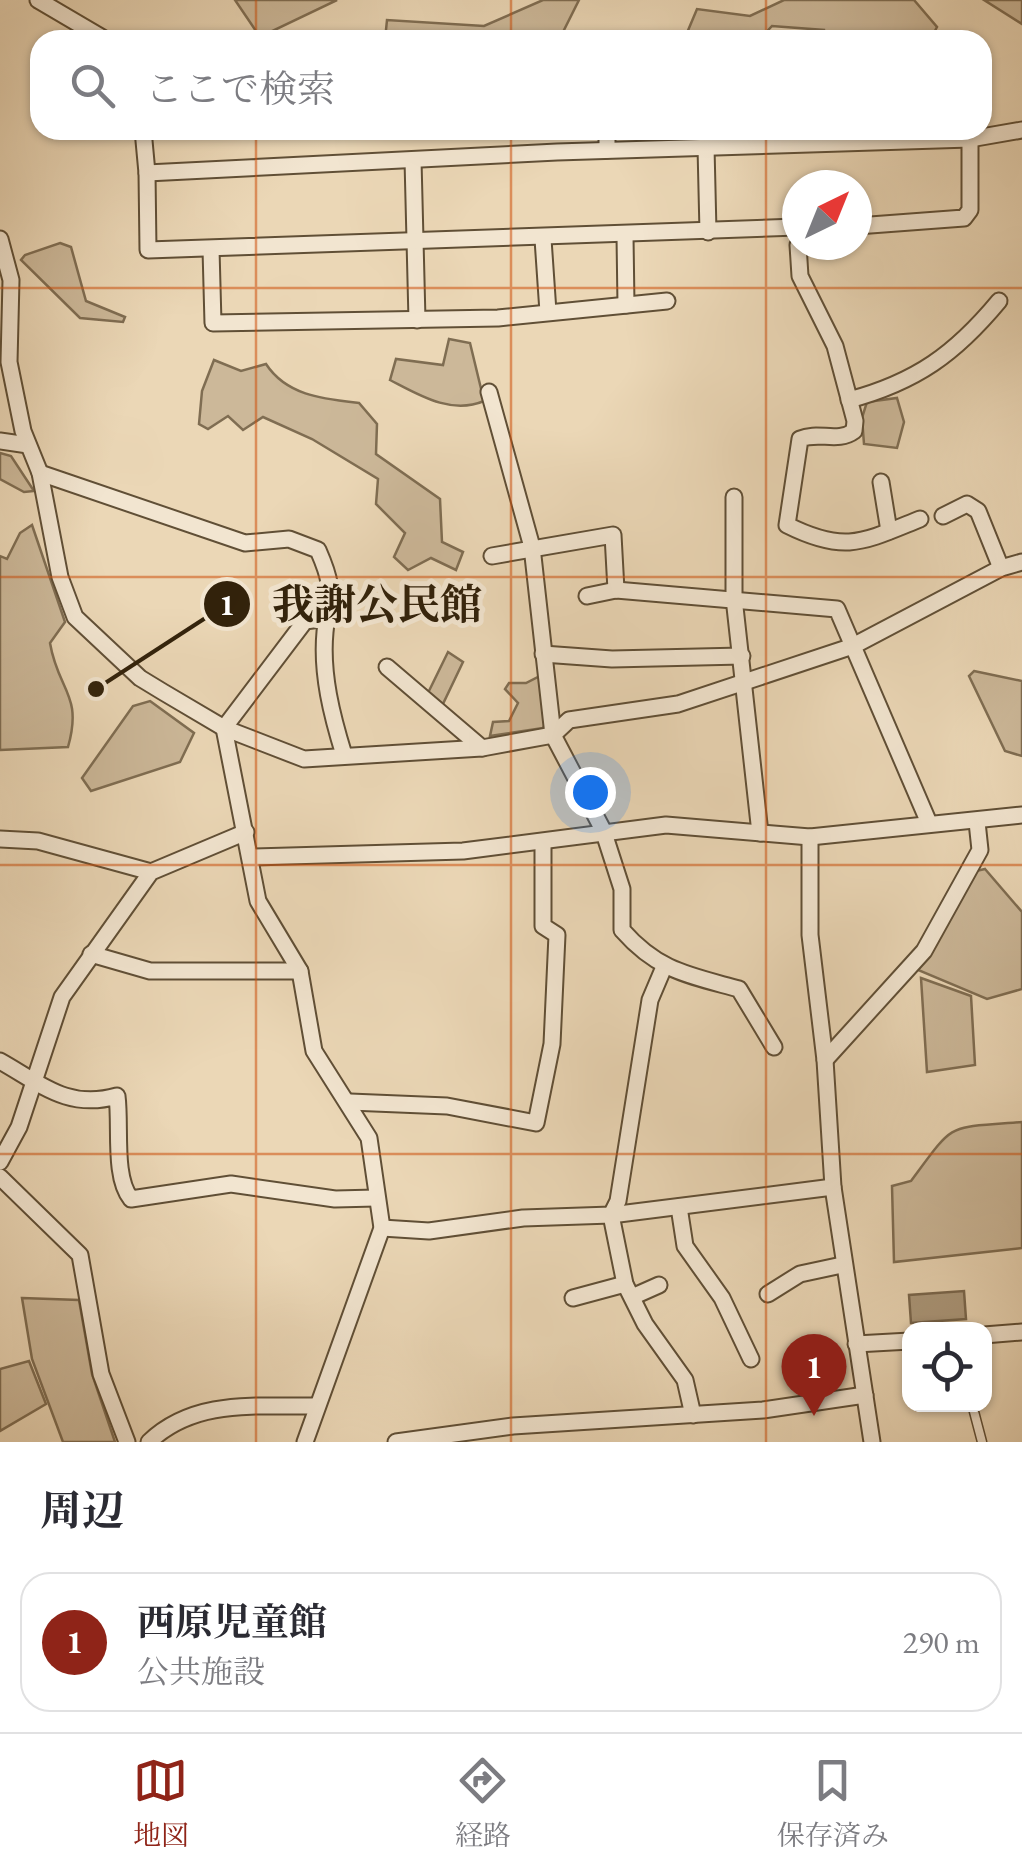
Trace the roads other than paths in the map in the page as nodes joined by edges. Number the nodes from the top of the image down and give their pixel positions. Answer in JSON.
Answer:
{"nodes":[{"id":1,"x":38,"y":0,"type":"edge"},
{"id":2,"x":89,"y":30,"type":"edge"},
{"id":3,"x":1022,"y":130,"type":"edge"},
{"id":4,"x":992,"y":135,"type":"edge"},
{"id":5,"x":144,"y":140,"type":"edge"},
{"id":6,"x":607,"y":140,"type":"edge"},
{"id":7,"x":937,"y":140,"type":"edge"},
{"id":8,"x":970,"y":140,"type":"edge"},
{"id":9,"x":706,"y":147,"type":"junction"},
{"id":10,"x":607,"y":150,"type":"junction"},
{"id":11,"x":412,"y":160,"type":"junction"},
{"id":12,"x":147,"y":173,"type":"junction"},
{"id":13,"x":872,"y":225,"type":"edge"},
{"id":14,"x":782,"y":229,"type":"edge"},
{"id":15,"x":708,"y":232,"type":"junction"},
{"id":16,"x":625,"y":236,"type":"junction"},
{"id":17,"x":0,"y":238,"type":"edge"},
{"id":18,"x":543,"y":238,"type":"junction"},
{"id":19,"x":415,"y":243,"type":"junction"},
{"id":20,"x":211,"y":249,"type":"junction"},
{"id":21,"x":799,"y":260,"type":"edge"},
{"id":22,"x":5,"y":286,"type":"edge"},
{"id":23,"x":667,"y":301,"type":"dead end"},
{"id":24,"x":999,"y":301,"type":"dead end"},
{"id":25,"x":626,"y":304,"type":"junction"},
{"id":26,"x":548,"y":312,"type":"junction"},
{"id":27,"x":417,"y":320,"type":"junction"},
{"id":28,"x":5,"y":361,"type":"edge"},
{"id":29,"x":489,"y":392,"type":"dead end"},
{"id":30,"x":849,"y":400,"type":"junction"},
{"id":31,"x":0,"y":441,"type":"edge"},
{"id":32,"x":28,"y":446,"type":"junction"},
{"id":33,"x":40,"y":473,"type":"junction"},
{"id":34,"x":882,"y":482,"type":"dead end"},
{"id":35,"x":734,"y":497,"type":"dead end"},
{"id":36,"x":942,"y":516,"type":"dead end"},
{"id":37,"x":920,"y":519,"type":"dead end"},
{"id":38,"x":889,"y":532,"type":"junction"},
{"id":39,"x":532,"y":547,"type":"junction"},
{"id":40,"x":492,"y":556,"type":"dead end"},
{"id":41,"x":1022,"y":562,"type":"edge"},
{"id":42,"x":1001,"y":568,"type":"junction"},
{"id":43,"x":616,"y":590,"type":"junction"},
{"id":44,"x":587,"y":596,"type":"dead end"},
{"id":45,"x":734,"y":598,"type":"junction"},
{"id":46,"x":328,"y":618,"type":"junction"},
{"id":47,"x":853,"y":646,"type":"junction"},
{"id":48,"x":543,"y":654,"type":"junction"},
{"id":49,"x":742,"y":656,"type":"junction"},
{"id":50,"x":387,"y":667,"type":"dead end"},
{"id":51,"x":743,"y":686,"type":"junction"},
{"id":52,"x":224,"y":728,"type":"junction"},
{"id":53,"x":553,"y":735,"type":"junction"},
{"id":54,"x":482,"y":748,"type":"junction"},
{"id":55,"x":344,"y":755,"type":"junction"},
{"id":56,"x":1022,"y":815,"type":"edge"},
{"id":57,"x":976,"y":822,"type":"junction"},
{"id":58,"x":929,"y":823,"type":"junction"},
{"id":59,"x":602,"y":830,"type":"junction"},
{"id":60,"x":246,"y":832,"type":"junction"},
{"id":61,"x":760,"y":833,"type":"junction"},
{"id":62,"x":810,"y":838,"type":"junction"},
{"id":63,"x":0,"y":839,"type":"edge"},
{"id":64,"x":543,"y":842,"type":"junction"},
{"id":65,"x":250,"y":857,"type":"junction"},
{"id":66,"x":151,"y":872,"type":"junction"},
{"id":67,"x":91,"y":954,"type":"junction"},
{"id":68,"x":664,"y":967,"type":"junction"},
{"id":69,"x":300,"y":970,"type":"junction"},
{"id":70,"x":774,"y":1048,"type":"dead end"},
{"id":71,"x":825,"y":1060,"type":"junction"},
{"id":72,"x":0,"y":1061,"type":"edge"},
{"id":73,"x":34,"y":1080,"type":"junction"},
{"id":74,"x":350,"y":1102,"type":"junction"},
{"id":75,"x":0,"y":1162,"type":"edge"},
{"id":76,"x":0,"y":1177,"type":"edge"},
{"id":77,"x":833,"y":1187,"type":"junction"},
{"id":78,"x":376,"y":1198,"type":"junction"},
{"id":79,"x":680,"y":1207,"type":"junction"},
{"id":80,"x":611,"y":1215,"type":"junction"},
{"id":81,"x":382,"y":1228,"type":"junction"},
{"id":82,"x":842,"y":1265,"type":"junction"},
{"id":83,"x":659,"y":1284,"type":"dead end"},
{"id":84,"x":628,"y":1291,"type":"junction"},
{"id":85,"x":768,"y":1294,"type":"dead end"},
{"id":86,"x":573,"y":1298,"type":"dead end"},
{"id":87,"x":1022,"y":1332,"type":"edge"},
{"id":88,"x":992,"y":1335,"type":"edge"},
{"id":89,"x":902,"y":1341,"type":"edge"},
{"id":90,"x":856,"y":1344,"type":"junction"},
{"id":91,"x":751,"y":1359,"type":"dead end"},
{"id":92,"x":865,"y":1395,"type":"junction"},
{"id":93,"x":316,"y":1406,"type":"junction"},
{"id":94,"x":974,"y":1412,"type":"edge"},
{"id":95,"x":693,"y":1416,"type":"junction"},
{"id":96,"x":513,"y":1434,"type":"edge"},
{"id":97,"x":127,"y":1442,"type":"edge"},
{"id":98,"x":149,"y":1442,"type":"edge"},
{"id":99,"x":305,"y":1442,"type":"edge"},
{"id":100,"x":396,"y":1442,"type":"edge"},
{"id":101,"x":872,"y":1442,"type":"edge"},
{"id":102,"x":982,"y":1442,"type":"edge"}],
"edges":[{"from":1,"to":2,"type":"street"},
{"from":3,"to":4,"type":"street"},
{"from":5,"to":12,"type":"street"},
{"from":6,"to":10,"type":"street"},
{"from":7,"to":9,"type":"street"},
{"from":8,"to":13,"type":"street"},
{"from":9,"to":10,"type":"street"},
{"from":9,"to":15,"type":"street"},
{"from":10,"to":11,"type":"street"},
{"from":11,"to":12,"type":"street"},
{"from":11,"to":19,"type":"street"},
{"from":12,"to":20,"type":"street"},
{"from":14,"to":15,"type":"street"},
{"from":15,"to":16,"type":"street"},
{"from":16,"to":18,"type":"street"},
{"from":16,"to":25,"type":"street"},
{"from":17,"to":22,"type":"street"},
{"from":18,"to":19,"type":"street"},
{"from":18,"to":26,"type":"street"},
{"from":19,"to":20,"type":"street"},
{"from":19,"to":27,"type":"street"},
{"from":20,"to":27,"type":"street"},
{"from":21,"to":30,"type":"street"},
{"from":22,"to":28,"type":"street"},
{"from":23,"to":25,"type":"street"},
{"from":24,"to":30,"type":"street"},
{"from":25,"to":26,"type":"street"},
{"from":26,"to":27,"type":"street"},
{"from":28,"to":32,"type":"street"},
{"from":29,"to":39,"type":"street"},
{"from":30,"to":38,"type":"street"},
{"from":31,"to":32,"type":"street"},
{"from":32,"to":33,"type":"street"},
{"from":33,"to":46,"type":"street"},
{"from":33,"to":52,"type":"street"},
{"from":34,"to":38,"type":"street"},
{"from":35,"to":45,"type":"street"},
{"from":36,"to":42,"type":"street"},
{"from":37,"to":38,"type":"street"},
{"from":39,"to":40,"type":"street"},
{"from":39,"to":43,"type":"street"},
{"from":39,"to":48,"type":"street"},
{"from":41,"to":42,"type":"street"},
{"from":42,"to":47,"type":"street"},
{"from":43,"to":44,"type":"street"},
{"from":43,"to":45,"type":"street"},
{"from":45,"to":47,"type":"street"},
{"from":45,"to":49,"type":"street"},
{"from":46,"to":52,"type":"street"},
{"from":46,"to":55,"type":"street"},
{"from":47,"to":51,"type":"street"},
{"from":47,"to":58,"type":"street"},
{"from":48,"to":49,"type":"street"},
{"from":48,"to":53,"type":"street"},
{"from":49,"to":51,"type":"street"},
{"from":50,"to":54,"type":"street"},
{"from":51,"to":53,"type":"street"},
{"from":51,"to":61,"type":"street"},
{"from":52,"to":55,"type":"street"},
{"from":52,"to":60,"type":"street"},
{"from":53,"to":54,"type":"street"},
{"from":53,"to":59,"type":"street"},
{"from":54,"to":55,"type":"street"},
{"from":56,"to":57,"type":"street"},
{"from":57,"to":58,"type":"street"},
{"from":57,"to":71,"type":"street"},
{"from":58,"to":62,"type":"street"},
{"from":59,"to":61,"type":"street"},
{"from":59,"to":64,"type":"street"},
{"from":59,"to":68,"type":"street"},
{"from":60,"to":65,"type":"street"},
{"from":60,"to":66,"type":"street"},
{"from":61,"to":62,"type":"street"},
{"from":62,"to":71,"type":"street"},
{"from":63,"to":66,"type":"street"},
{"from":64,"to":65,"type":"street"},
{"from":64,"to":74,"type":"street"},
{"from":65,"to":69,"type":"street"},
{"from":66,"to":67,"type":"street"},
{"from":67,"to":69,"type":"street"},
{"from":67,"to":73,"type":"street"},
{"from":68,"to":70,"type":"street"},
{"from":68,"to":80,"type":"street"},
{"from":69,"to":74,"type":"street"},
{"from":71,"to":77,"type":"street"},
{"from":72,"to":73,"type":"street"},
{"from":73,"to":75,"type":"street"},
{"from":73,"to":78,"type":"street"},
{"from":74,"to":78,"type":"street"},
{"from":76,"to":97,"type":"street"},
{"from":77,"to":79,"type":"street"},
{"from":77,"to":82,"type":"street"},
{"from":78,"to":81,"type":"street"},
{"from":79,"to":80,"type":"street"},
{"from":79,"to":91,"type":"street"},
{"from":80,"to":81,"type":"street"},
{"from":80,"to":84,"type":"street"},
{"from":81,"to":93,"type":"street"},
{"from":82,"to":85,"type":"street"},
{"from":82,"to":90,"type":"street"},
{"from":83,"to":84,"type":"street"},
{"from":84,"to":86,"type":"street"},
{"from":84,"to":95,"type":"street"},
{"from":87,"to":88,"type":"street"},
{"from":89,"to":90,"type":"street"},
{"from":90,"to":92,"type":"street"},
{"from":92,"to":95,"type":"street"},
{"from":92,"to":101,"type":"street"},
{"from":93,"to":98,"type":"street"},
{"from":93,"to":99,"type":"street"},
{"from":94,"to":102,"type":"lane"},
{"from":95,"to":96,"type":"street"},
{"from":96,"to":100,"type":"street"}]}
